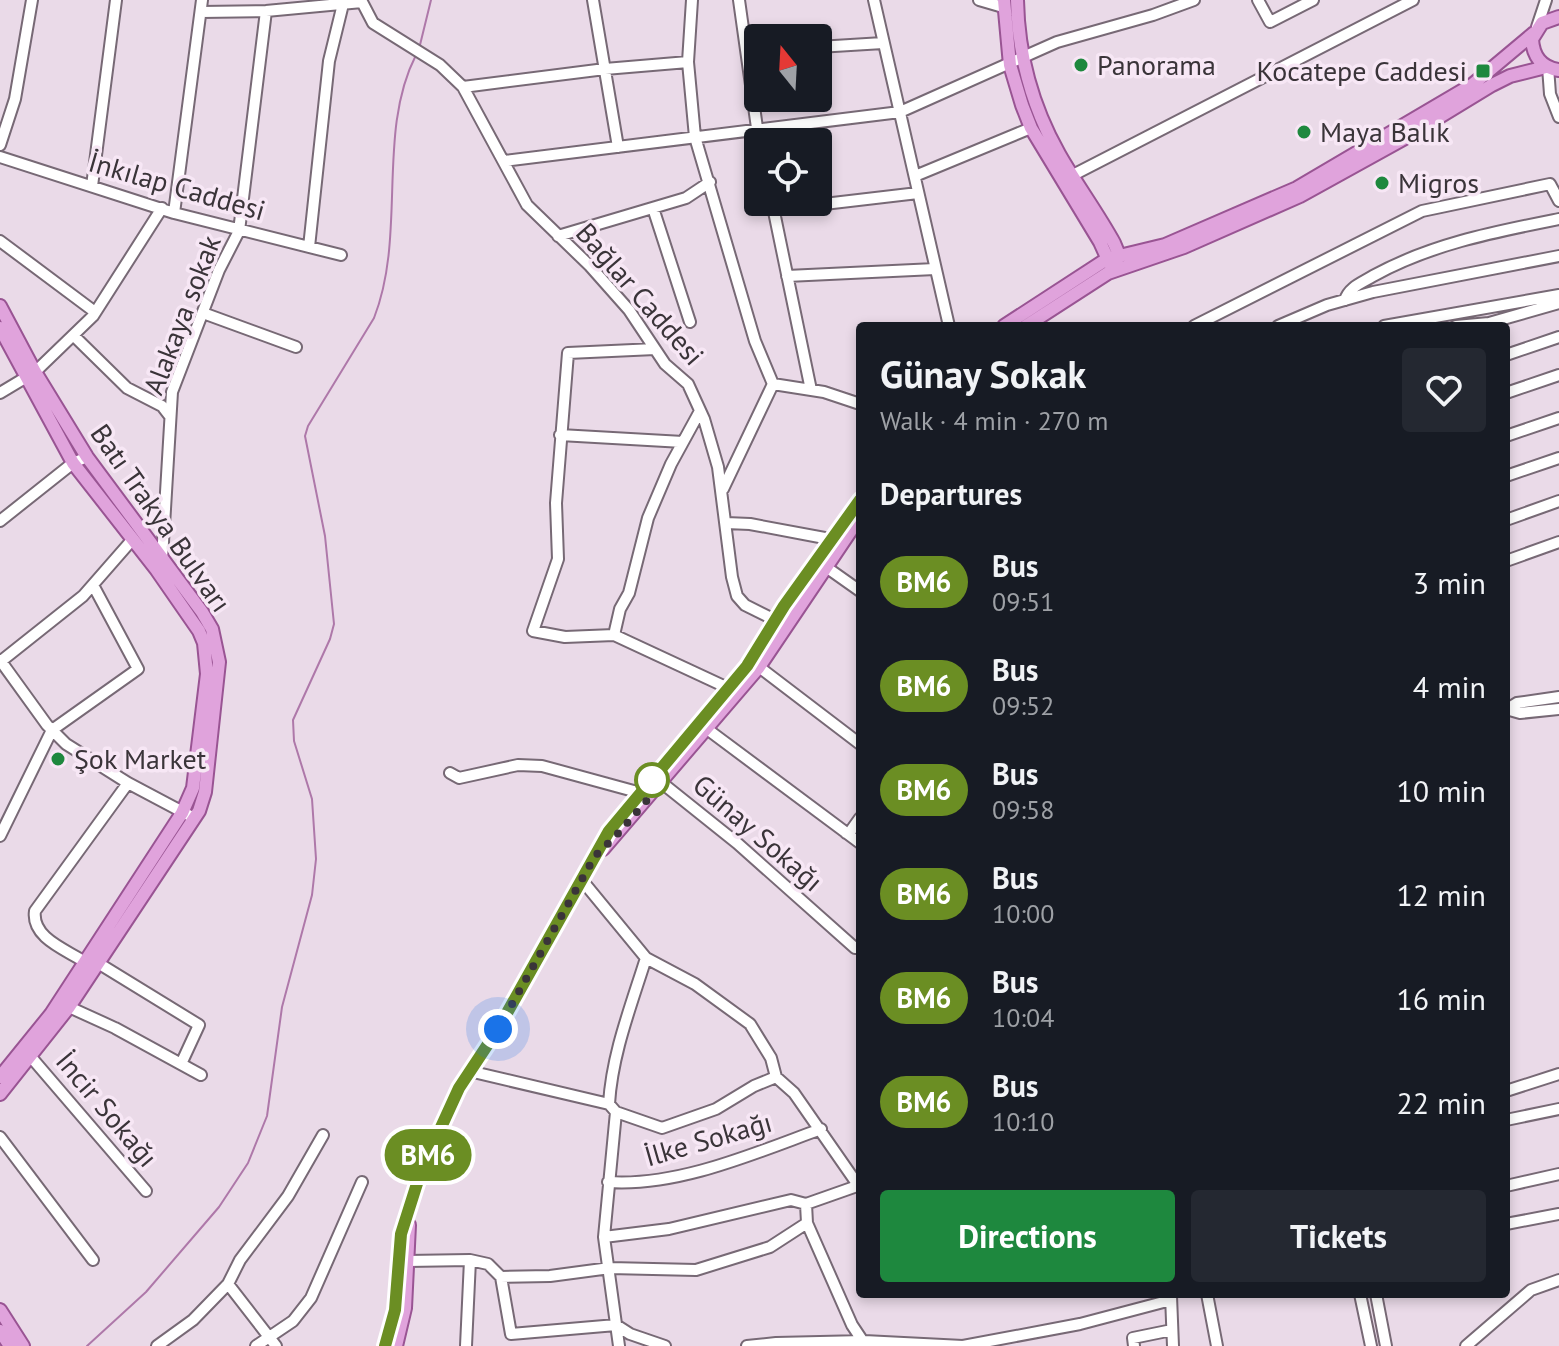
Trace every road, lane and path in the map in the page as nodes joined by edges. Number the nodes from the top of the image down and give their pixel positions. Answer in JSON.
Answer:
{"nodes":[{"id":1,"x":32,"y":0,"type":"edge"},
{"id":2,"x":116,"y":0,"type":"edge"},
{"id":3,"x":202,"y":0,"type":"edge"},
{"id":4,"x":593,"y":0,"type":"edge"},
{"id":5,"x":692,"y":0,"type":"edge"},
{"id":6,"x":739,"y":0,"type":"edge"},
{"id":7,"x":874,"y":0,"type":"edge"},
{"id":8,"x":979,"y":0,"type":"edge"},
{"id":9,"x":1017,"y":0,"type":"edge"},
{"id":10,"x":1194,"y":0,"type":"edge"},
{"id":11,"x":1258,"y":0,"type":"edge"},
{"id":12,"x":1313,"y":0,"type":"edge"},
{"id":13,"x":1413,"y":0,"type":"edge"},
{"id":14,"x":1546,"y":0,"type":"edge"},
{"id":15,"x":362,"y":1,"type":"edge"},
{"id":16,"x":343,"y":4,"type":"junction"},
{"id":17,"x":1004,"y":4,"type":"edge"},
{"id":18,"x":266,"y":11,"type":"junction"},
{"id":19,"x":201,"y":12,"type":"junction"},
{"id":20,"x":1559,"y":17,"type":"edge"},
{"id":21,"x":746,"y":24,"type":"edge"},
{"id":22,"x":1536,"y":30,"type":"junction"},
{"id":23,"x":883,"y":43,"type":"junction"},
{"id":24,"x":832,"y":46,"type":"edge"},
{"id":25,"x":1022,"y":59,"type":"junction"},
{"id":26,"x":688,"y":62,"type":"junction"},
{"id":27,"x":1010,"y":65,"type":"junction"},
{"id":28,"x":1551,"y":68,"type":"edge"},
{"id":29,"x":605,"y":69,"type":"junction"},
{"id":30,"x":1527,"y":73,"type":"junction"},
{"id":31,"x":463,"y":87,"type":"junction"},
{"id":32,"x":1550,"y":94,"type":"junction"},
{"id":33,"x":900,"y":112,"type":"junction"},
{"id":34,"x":1559,"y":117,"type":"edge"},
{"id":35,"x":809,"y":128,"type":"edge"},
{"id":36,"x":1031,"y":128,"type":"junction"},
{"id":37,"x":695,"y":137,"type":"junction"},
{"id":38,"x":744,"y":137,"type":"edge"},
{"id":39,"x":0,"y":145,"type":"edge"},
{"id":40,"x":618,"y":147,"type":"junction"},
{"id":41,"x":3,"y":158,"type":"edge"},
{"id":42,"x":504,"y":161,"type":"junction"},
{"id":43,"x":0,"y":173,"type":"edge"},
{"id":44,"x":1073,"y":175,"type":"junction"},
{"id":45,"x":915,"y":176,"type":"junction"},
{"id":46,"x":710,"y":182,"type":"junction"},
{"id":47,"x":92,"y":186,"type":"junction"},
{"id":48,"x":918,"y":193,"type":"junction"},
{"id":49,"x":832,"y":201,"type":"edge"},
{"id":50,"x":1559,"y":201,"type":"edge"},
{"id":51,"x":162,"y":208,"type":"junction"},
{"id":52,"x":653,"y":208,"type":"junction"},
{"id":53,"x":174,"y":213,"type":"junction"},
{"id":54,"x":775,"y":216,"type":"edge"},
{"id":55,"x":1559,"y":219,"type":"edge"},
{"id":56,"x":239,"y":231,"type":"junction"},
{"id":57,"x":558,"y":236,"type":"junction"},
{"id":58,"x":0,"y":241,"type":"edge"},
{"id":59,"x":309,"y":247,"type":"junction"},
{"id":60,"x":341,"y":255,"type":"dead end"},
{"id":61,"x":1559,"y":256,"type":"edge"},
{"id":62,"x":1113,"y":257,"type":"junction"},
{"id":63,"x":935,"y":269,"type":"junction"},
{"id":64,"x":1113,"y":271,"type":"junction"},
{"id":65,"x":787,"y":276,"type":"junction"},
{"id":66,"x":1559,"y":295,"type":"edge"},
{"id":67,"x":1345,"y":300,"type":"junction"},
{"id":68,"x":1559,"y":303,"type":"edge"},
{"id":69,"x":0,"y":306,"type":"edge"},
{"id":70,"x":95,"y":312,"type":"junction"},
{"id":71,"x":203,"y":313,"type":"junction"},
{"id":72,"x":1032,"y":321,"type":"edge"},
{"id":73,"x":690,"y":322,"type":"dead end"},
{"id":74,"x":948,"y":322,"type":"edge"},
{"id":75,"x":1202,"y":322,"type":"edge"},
{"id":76,"x":1288,"y":322,"type":"edge"},
{"id":77,"x":1407,"y":322,"type":"edge"},
{"id":78,"x":1491,"y":322,"type":"edge"},
{"id":79,"x":0,"y":328,"type":"edge"},
{"id":80,"x":74,"y":336,"type":"junction"},
{"id":81,"x":1559,"y":337,"type":"edge"},
{"id":82,"x":296,"y":347,"type":"dead end"},
{"id":83,"x":655,"y":349,"type":"junction"},
{"id":84,"x":1510,"y":354,"type":"edge"},
{"id":85,"x":31,"y":375,"type":"junction"},
{"id":86,"x":1559,"y":375,"type":"edge"},
{"id":87,"x":773,"y":384,"type":"junction"},
{"id":88,"x":811,"y":390,"type":"junction"},
{"id":89,"x":1510,"y":392,"type":"edge"},
{"id":90,"x":0,"y":393,"type":"edge"},
{"id":91,"x":856,"y":403,"type":"edge"},
{"id":92,"x":700,"y":411,"type":"junction"},
{"id":93,"x":169,"y":415,"type":"junction"},
{"id":94,"x":1559,"y":418,"type":"edge"},
{"id":95,"x":560,"y":435,"type":"junction"},
{"id":96,"x":1510,"y":435,"type":"edge"},
{"id":97,"x":683,"y":442,"type":"junction"},
{"id":98,"x":87,"y":457,"type":"junction"},
{"id":99,"x":1559,"y":458,"type":"edge"},
{"id":100,"x":73,"y":463,"type":"junction"},
{"id":101,"x":1510,"y":475,"type":"edge"},
{"id":102,"x":722,"y":491,"type":"junction"},
{"id":103,"x":1559,"y":501,"type":"edge"},
{"id":104,"x":856,"y":505,"type":"edge"},
{"id":105,"x":1510,"y":519,"type":"edge"},
{"id":106,"x":0,"y":521,"type":"edge"},
{"id":107,"x":726,"y":523,"type":"junction"},
{"id":108,"x":856,"y":523,"type":"edge"},
{"id":109,"x":830,"y":539,"type":"junction"},
{"id":110,"x":132,"y":540,"type":"junction"},
{"id":111,"x":1559,"y":542,"type":"edge"},
{"id":112,"x":162,"y":559,"type":"junction"},
{"id":113,"x":1510,"y":560,"type":"edge"},
{"id":114,"x":826,"y":567,"type":"junction"},
{"id":115,"x":93,"y":585,"type":"junction"},
{"id":116,"x":856,"y":588,"type":"edge"},
{"id":117,"x":780,"y":622,"type":"junction"},
{"id":118,"x":614,"y":635,"type":"junction"},
{"id":119,"x":0,"y":661,"type":"edge"},
{"id":120,"x":759,"y":667,"type":"junction"},
{"id":121,"x":728,"y":688,"type":"junction"},
{"id":122,"x":1559,"y":697,"type":"edge"},
{"id":123,"x":1510,"y":706,"type":"edge"},
{"id":124,"x":1510,"y":709,"type":"edge"},
{"id":125,"x":1559,"y":709,"type":"edge"},
{"id":126,"x":707,"y":729,"type":"junction"},
{"id":127,"x":52,"y":730,"type":"junction"},
{"id":128,"x":856,"y":741,"type":"edge"},
{"id":129,"x":450,"y":773,"type":"dead end"},
{"id":130,"x":128,"y":783,"type":"junction"},
{"id":131,"x":662,"y":783,"type":"junction"},
{"id":132,"x":641,"y":793,"type":"junction"},
{"id":133,"x":188,"y":816,"type":"junction"},
{"id":134,"x":856,"y":824,"type":"edge"},
{"id":135,"x":2,"y":829,"type":"edge"},
{"id":136,"x":846,"y":833,"type":"junction"},
{"id":137,"x":856,"y":840,"type":"edge"},
{"id":138,"x":595,"y":856,"type":"junction"},
{"id":139,"x":581,"y":879,"type":"junction"},
{"id":140,"x":856,"y":948,"type":"edge"},
{"id":141,"x":646,"y":958,"type":"junction"},
{"id":142,"x":92,"y":963,"type":"junction"},
{"id":143,"x":69,"y":1007,"type":"junction"},
{"id":144,"x":31,"y":1057,"type":"junction"},
{"id":145,"x":181,"y":1064,"type":"junction"},
{"id":146,"x":469,"y":1071,"type":"junction"},
{"id":147,"x":1559,"y":1074,"type":"edge"},
{"id":148,"x":201,"y":1075,"type":"dead end"},
{"id":149,"x":0,"y":1077,"type":"edge"},
{"id":150,"x":776,"y":1077,"type":"junction"},
{"id":151,"x":1510,"y":1090,"type":"edge"},
{"id":152,"x":0,"y":1094,"type":"edge"},
{"id":153,"x":612,"y":1108,"type":"junction"},
{"id":154,"x":1559,"y":1109,"type":"edge"},
{"id":155,"x":1510,"y":1119,"type":"edge"},
{"id":156,"x":821,"y":1129,"type":"junction"},
{"id":157,"x":323,"y":1135,"type":"dead end"},
{"id":158,"x":0,"y":1137,"type":"edge"},
{"id":159,"x":1559,"y":1174,"type":"edge"},
{"id":160,"x":856,"y":1181,"type":"edge"},
{"id":161,"x":362,"y":1182,"type":"dead end"},
{"id":162,"x":608,"y":1182,"type":"junction"},
{"id":163,"x":1510,"y":1185,"type":"edge"},
{"id":164,"x":856,"y":1186,"type":"edge"},
{"id":165,"x":146,"y":1191,"type":"dead end"},
{"id":166,"x":806,"y":1204,"type":"junction"},
{"id":167,"x":1559,"y":1214,"type":"edge"},
{"id":168,"x":807,"y":1223,"type":"junction"},
{"id":169,"x":1510,"y":1223,"type":"edge"},
{"id":170,"x":604,"y":1237,"type":"junction"},
{"id":171,"x":93,"y":1260,"type":"dead end"},
{"id":172,"x":470,"y":1260,"type":"junction"},
{"id":173,"x":403,"y":1261,"type":"junction"},
{"id":174,"x":610,"y":1268,"type":"junction"},
{"id":175,"x":501,"y":1277,"type":"junction"},
{"id":176,"x":1559,"y":1280,"type":"edge"},
{"id":177,"x":228,"y":1284,"type":"junction"},
{"id":178,"x":1167,"y":1298,"type":"edge"},
{"id":179,"x":1170,"y":1298,"type":"edge"},
{"id":180,"x":1208,"y":1298,"type":"edge"},
{"id":181,"x":1361,"y":1298,"type":"edge"},
{"id":182,"x":1377,"y":1298,"type":"edge"},
{"id":183,"x":0,"y":1310,"type":"edge"},
{"id":184,"x":616,"y":1325,"type":"junction"},
{"id":185,"x":1172,"y":1330,"type":"junction"},
{"id":186,"x":273,"y":1342,"type":"edge"},
{"id":187,"x":865,"y":1344,"type":"edge"},
{"id":188,"x":989,"y":1344,"type":"edge"},
{"id":189,"x":23,"y":1346,"type":"edge"},
{"id":190,"x":157,"y":1346,"type":"edge"},
{"id":191,"x":256,"y":1346,"type":"edge"},
{"id":192,"x":385,"y":1346,"type":"edge"},
{"id":193,"x":396,"y":1346,"type":"edge"},
{"id":194,"x":466,"y":1346,"type":"edge"},
{"id":195,"x":619,"y":1346,"type":"edge"},
{"id":196,"x":665,"y":1346,"type":"edge"},
{"id":197,"x":747,"y":1346,"type":"edge"},
{"id":198,"x":1134,"y":1346,"type":"edge"},
{"id":199,"x":1173,"y":1346,"type":"edge"},
{"id":200,"x":1217,"y":1346,"type":"edge"},
{"id":201,"x":1371,"y":1346,"type":"edge"},
{"id":202,"x":1386,"y":1346,"type":"edge"},
{"id":203,"x":1466,"y":1346,"type":"edge"}],
"edges":[{"from":1,"to":39,"type":"street"},
{"from":2,"to":47,"type":"street"},
{"from":3,"to":19,"type":"street"},
{"from":4,"to":29,"type":"street"},
{"from":5,"to":26,"type":"street"},
{"from":6,"to":21,"type":"street"},
{"from":7,"to":23,"type":"street"},
{"from":8,"to":17,"type":"street"},
{"from":9,"to":25,"type":"main road"},
{"from":10,"to":25,"type":"street"},
{"from":11,"to":12,"type":"street"},
{"from":13,"to":44,"type":"street"},
{"from":14,"to":22,"type":"street"},
{"from":15,"to":16,"type":"street"},
{"from":15,"to":31,"type":"street","name":"Bağlar Caddesi"},
{"from":16,"to":18,"type":"street"},
{"from":16,"to":59,"type":"street"},
{"from":17,"to":27,"type":"main road"},
{"from":18,"to":19,"type":"street"},
{"from":18,"to":56,"type":"street"},
{"from":19,"to":53,"type":"street"},
{"from":20,"to":22,"type":"main road"},
{"from":22,"to":28,"type":"main road"},
{"from":22,"to":62,"type":"main road"},
{"from":23,"to":24,"type":"street"},
{"from":23,"to":33,"type":"street"},
{"from":25,"to":27,"type":"street"},
{"from":25,"to":44,"type":"main road"},
{"from":26,"to":29,"type":"street"},
{"from":26,"to":37,"type":"street"},
{"from":27,"to":33,"type":"street"},
{"from":27,"to":36,"type":"main road"},
{"from":28,"to":30,"type":"main road"},
{"from":28,"to":32,"type":"street"},
{"from":29,"to":31,"type":"street"},
{"from":29,"to":40,"type":"street"},
{"from":30,"to":32,"type":"street"},
{"from":30,"to":64,"type":"main road"},
{"from":31,"to":42,"type":"street","name":"Bağlar Caddesi"},
{"from":32,"to":34,"type":"street"},
{"from":33,"to":35,"type":"street"},
{"from":33,"to":45,"type":"street"},
{"from":36,"to":45,"type":"street"},
{"from":36,"to":62,"type":"main road"},
{"from":37,"to":38,"type":"street"},
{"from":37,"to":40,"type":"street"},
{"from":37,"to":46,"type":"street"},
{"from":40,"to":42,"type":"street"},
{"from":41,"to":43,"type":"street"},
{"from":41,"to":47,"type":"street","name":"İnkılap Caddesi"},
{"from":42,"to":57,"type":"street","name":"Bağlar Caddesi"},
{"from":44,"to":62,"type":"main road"},
{"from":45,"to":48,"type":"street"},
{"from":46,"to":52,"type":"street"},
{"from":46,"to":87,"type":"street"},
{"from":47,"to":51,"type":"street","name":"İnkılap Caddesi"},
{"from":48,"to":49,"type":"street"},
{"from":48,"to":63,"type":"street"},
{"from":50,"to":75,"type":"street"},
{"from":51,"to":53,"type":"street","name":"İnkılap Caddesi"},
{"from":51,"to":70,"type":"street"},
{"from":52,"to":57,"type":"street"},
{"from":52,"to":73,"type":"street"},
{"from":53,"to":56,"type":"street","name":"İnkılap Caddesi"},
{"from":54,"to":65,"type":"street"},
{"from":55,"to":67,"type":"street"},
{"from":56,"to":59,"type":"street","name":"İnkılap Caddesi"},
{"from":56,"to":71,"type":"street","name":"Alakaya sokak"},
{"from":57,"to":83,"type":"street","name":"Bağlar Caddesi"},
{"from":58,"to":70,"type":"street"},
{"from":59,"to":60,"type":"street","name":"İnkılap Caddesi"},
{"from":61,"to":67,"type":"street"},
{"from":62,"to":64,"type":"main road"},
{"from":62,"to":72,"type":"main road"},
{"from":63,"to":65,"type":"street"},
{"from":63,"to":74,"type":"street"},
{"from":64,"to":72,"type":"main road"},
{"from":65,"to":88,"type":"street"},
{"from":66,"to":77,"type":"street"},
{"from":67,"to":76,"type":"street"},
{"from":68,"to":78,"type":"street"},
{"from":69,"to":85,"type":"main road","name":"Batı Trakya Bulvarı"},
{"from":70,"to":80,"type":"street"},
{"from":71,"to":82,"type":"street"},
{"from":71,"to":93,"type":"street","name":"Alakaya sokak"},
{"from":79,"to":85,"type":"main road","name":"Batı Trakya Bulvarı"},
{"from":80,"to":85,"type":"street"},
{"from":80,"to":93,"type":"street"},
{"from":81,"to":84,"type":"street"},
{"from":83,"to":92,"type":"street","name":"Bağlar Caddesi"},
{"from":83,"to":95,"type":"street"},
{"from":85,"to":90,"type":"street"},
{"from":85,"to":98,"type":"main road","name":"Batı Trakya Bulvarı"},
{"from":85,"to":100,"type":"main road","name":"Batı Trakya Bulvarı"},
{"from":86,"to":89,"type":"street"},
{"from":87,"to":88,"type":"street"},
{"from":87,"to":102,"type":"street"},
{"from":88,"to":91,"type":"street"},
{"from":92,"to":97,"type":"street"},
{"from":92,"to":102,"type":"street","name":"Bağlar Caddesi"},
{"from":93,"to":112,"type":"street","name":"Alakaya sokak"},
{"from":94,"to":96,"type":"street"},
{"from":95,"to":97,"type":"street"},
{"from":95,"to":118,"type":"street"},
{"from":97,"to":118,"type":"street"},
{"from":98,"to":100,"type":"street"},
{"from":98,"to":112,"type":"main road","name":"Batı Trakya Bulvarı"},
{"from":99,"to":101,"type":"street"},
{"from":100,"to":106,"type":"street"},
{"from":100,"to":110,"type":"main road","name":"Batı Trakya Bulvarı"},
{"from":102,"to":107,"type":"street","name":"Bağlar Caddesi"},
{"from":103,"to":105,"type":"street"},
{"from":104,"to":109,"type":"main road"},
{"from":107,"to":109,"type":"street"},
{"from":107,"to":117,"type":"street","name":"Bağlar Caddesi"},
{"from":108,"to":114,"type":"main road"},
{"from":109,"to":117,"type":"main road"},
{"from":110,"to":115,"type":"street"},
{"from":110,"to":133,"type":"main road","name":"Batı Trakya Bulvarı"},
{"from":111,"to":113,"type":"street"},
{"from":112,"to":133,"type":"main road","name":"Batı Trakya Bulvarı"},
{"from":114,"to":116,"type":"street"},
{"from":114,"to":117,"type":"main road"},
{"from":115,"to":119,"type":"street"},
{"from":115,"to":127,"type":"street"},
{"from":117,"to":120,"type":"main road"},
{"from":117,"to":121,"type":"main road"},
{"from":118,"to":121,"type":"street"},
{"from":119,"to":127,"type":"street"},
{"from":120,"to":126,"type":"main road"},
{"from":120,"to":128,"type":"street"},
{"from":121,"to":132,"type":"main road"},
{"from":122,"to":123,"type":"street"},
{"from":124,"to":125,"type":"street"},
{"from":126,"to":131,"type":"main road"},
{"from":126,"to":136,"type":"street"},
{"from":127,"to":130,"type":"street"},
{"from":127,"to":135,"type":"street"},
{"from":129,"to":132,"type":"street"},
{"from":130,"to":133,"type":"street"},
{"from":130,"to":142,"type":"street"},
{"from":131,"to":138,"type":"main road"},
{"from":131,"to":140,"type":"street","name":"Günay Sokağı"},
{"from":132,"to":138,"type":"main road"},
{"from":133,"to":142,"type":"main road","name":"Batı Trakya Bulvarı"},
{"from":134,"to":136,"type":"street"},
{"from":136,"to":137,"type":"street"},
{"from":138,"to":139,"type":"main road"},
{"from":139,"to":141,"type":"street"},
{"from":139,"to":146,"type":"main road"},
{"from":141,"to":150,"type":"street"},
{"from":141,"to":153,"type":"street"},
{"from":142,"to":143,"type":"main road","name":"Batı Trakya Bulvarı"},
{"from":142,"to":145,"type":"street"},
{"from":142,"to":149,"type":"main road","name":"Batı Trakya Bulvarı"},
{"from":143,"to":144,"type":"main road","name":"Batı Trakya Bulvarı"},
{"from":143,"to":145,"type":"street"},
{"from":144,"to":152,"type":"main road","name":"Batı Trakya Bulvarı"},
{"from":144,"to":165,"type":"street","name":"İncir Sokağı"},
{"from":145,"to":148,"type":"street"},
{"from":146,"to":153,"type":"street"},
{"from":146,"to":173,"type":"main road"},
{"from":147,"to":151,"type":"street"},
{"from":150,"to":153,"type":"street"},
{"from":150,"to":156,"type":"street"},
{"from":153,"to":162,"type":"street"},
{"from":154,"to":155,"type":"street"},
{"from":156,"to":160,"type":"street"},
{"from":156,"to":162,"type":"street","name":"İlke Sokağı"},
{"from":157,"to":177,"type":"street"},
{"from":158,"to":171,"type":"street"},
{"from":159,"to":163,"type":"street"},
{"from":161,"to":186,"type":"street"},
{"from":162,"to":170,"type":"street"},
{"from":164,"to":166,"type":"street"},
{"from":166,"to":168,"type":"street"},
{"from":166,"to":170,"type":"street"},
{"from":167,"to":169,"type":"street"},
{"from":168,"to":174,"type":"street"},
{"from":168,"to":187,"type":"street"},
{"from":170,"to":174,"type":"street"},
{"from":172,"to":173,"type":"street"},
{"from":172,"to":175,"type":"street"},
{"from":172,"to":194,"type":"street"},
{"from":173,"to":192,"type":"main road"},
{"from":173,"to":193,"type":"main road"},
{"from":174,"to":175,"type":"street"},
{"from":174,"to":184,"type":"street"},
{"from":175,"to":184,"type":"street"},
{"from":176,"to":203,"type":"street"},
{"from":177,"to":186,"type":"street"},
{"from":177,"to":190,"type":"street"},
{"from":178,"to":188,"type":"street"},
{"from":179,"to":185,"type":"street"},
{"from":180,"to":200,"type":"street"},
{"from":181,"to":201,"type":"street"},
{"from":182,"to":202,"type":"street"},
{"from":183,"to":189,"type":"main road"},
{"from":184,"to":195,"type":"street"},
{"from":184,"to":196,"type":"street"},
{"from":185,"to":198,"type":"street"},
{"from":185,"to":199,"type":"street"},
{"from":186,"to":191,"type":"street"},
{"from":187,"to":188,"type":"street"},
{"from":187,"to":197,"type":"street"}]}
